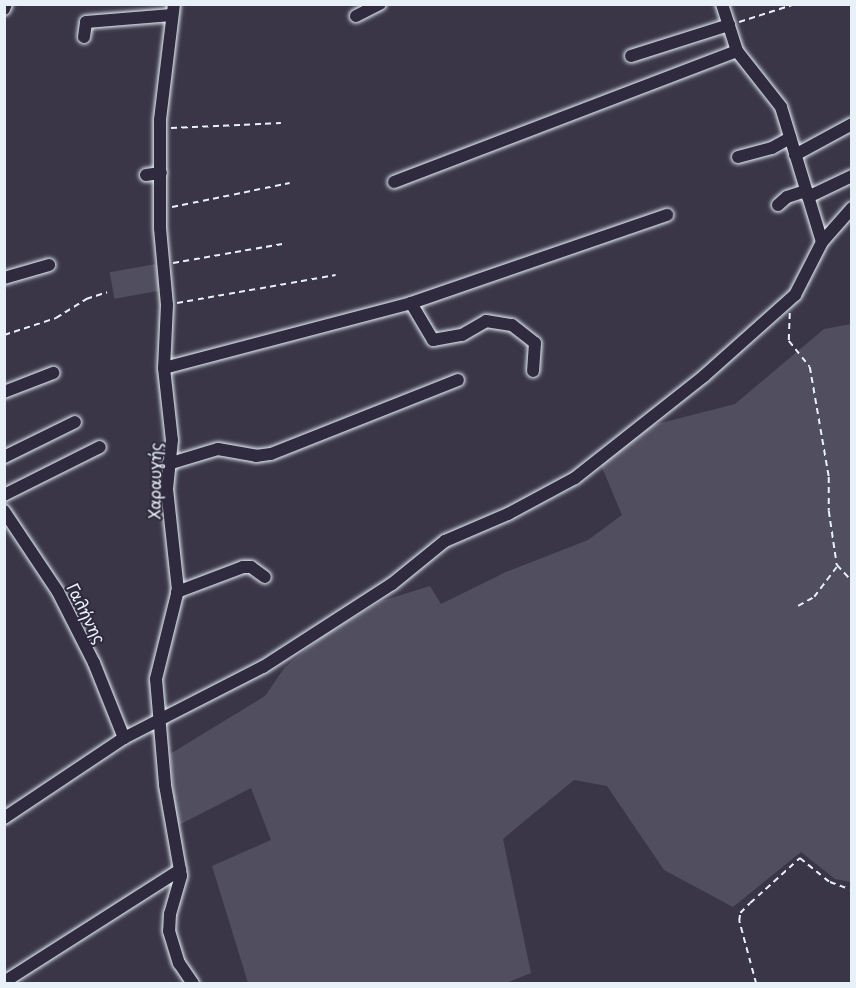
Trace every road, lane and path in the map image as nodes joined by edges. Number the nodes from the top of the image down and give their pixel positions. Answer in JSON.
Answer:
{"nodes":[{"id":1,"x":6,"y":4,"type":"edge"},
{"id":2,"x":380,"y":4,"type":"edge"},
{"id":3,"x":722,"y":4,"type":"edge"},
{"id":4,"x":795,"y":4,"type":"edge"},
{"id":5,"x":4,"y":9,"type":"edge"},
{"id":6,"x":173,"y":10,"type":"edge"},
{"id":7,"x":356,"y":16,"type":"dead end"},
{"id":8,"x":729,"y":25,"type":"junction"},
{"id":9,"x":84,"y":37,"type":"dead end"},
{"id":10,"x":737,"y":51,"type":"junction"},
{"id":11,"x":631,"y":56,"type":"dead end"},
{"id":12,"x":281,"y":123,"type":"dead end"},
{"id":13,"x":852,"y":124,"type":"edge"},
{"id":14,"x":161,"y":128,"type":"junction"},
{"id":15,"x":790,"y":138,"type":"junction"},
{"id":16,"x":795,"y":155,"type":"junction"},
{"id":17,"x":738,"y":157,"type":"dead end"},
{"id":18,"x":160,"y":173,"type":"junction"},
{"id":19,"x":146,"y":175,"type":"dead end"},
{"id":20,"x":852,"y":176,"type":"edge"},
{"id":21,"x":394,"y":182,"type":"dead end"},
{"id":22,"x":290,"y":183,"type":"dead end"},
{"id":23,"x":807,"y":194,"type":"junction"},
{"id":24,"x":778,"y":205,"type":"dead end"},
{"id":25,"x":852,"y":208,"type":"edge"},
{"id":26,"x":160,"y":210,"type":"junction"},
{"id":27,"x":667,"y":215,"type":"dead end"},
{"id":28,"x":822,"y":242,"type":"junction"},
{"id":29,"x":282,"y":244,"type":"dead end"},
{"id":30,"x":164,"y":265,"type":"junction"},
{"id":31,"x":49,"y":266,"type":"dead end"},
{"id":32,"x":336,"y":275,"type":"dead end"},
{"id":33,"x":4,"y":278,"type":"edge"},
{"id":34,"x":106,"y":292,"type":"dead end"},
{"id":35,"x":795,"y":295,"type":"junction"},
{"id":36,"x":411,"y":303,"type":"junction"},
{"id":37,"x":167,"y":305,"type":"junction"},
{"id":38,"x":4,"y":335,"type":"edge"},
{"id":39,"x":164,"y":368,"type":"junction"},
{"id":40,"x":532,"y":371,"type":"dead end"},
{"id":41,"x":53,"y":373,"type":"dead end"},
{"id":42,"x":458,"y":380,"type":"dead end"},
{"id":43,"x":4,"y":392,"type":"edge"},
{"id":44,"x":75,"y":422,"type":"dead end"},
{"id":45,"x":100,"y":447,"type":"dead end"},
{"id":46,"x":4,"y":457,"type":"edge"},
{"id":47,"x":168,"y":464,"type":"junction"},
{"id":48,"x":4,"y":495,"type":"edge"},
{"id":49,"x":4,"y":511,"type":"edge"},
{"id":50,"x":837,"y":565,"type":"junction"},
{"id":51,"x":265,"y":577,"type":"dead end"},
{"id":52,"x":852,"y":581,"type":"edge"},
{"id":53,"x":177,"y":592,"type":"junction"},
{"id":54,"x":798,"y":606,"type":"dead end"},
{"id":55,"x":159,"y":720,"type":"junction"},
{"id":56,"x":124,"y":738,"type":"junction"},
{"id":57,"x":4,"y":818,"type":"edge"},
{"id":58,"x":180,"y":870,"type":"junction"},
{"id":59,"x":852,"y":890,"type":"edge"},
{"id":60,"x":4,"y":982,"type":"edge"},
{"id":61,"x":193,"y":984,"type":"edge"},
{"id":62,"x":756,"y":984,"type":"edge"}],
"edges":[{"from":1,"to":5,"type":"street"},
{"from":2,"to":7,"type":"street"},
{"from":3,"to":8,"type":"street"},
{"from":4,"to":8,"type":"path"},
{"from":6,"to":9,"type":"street"},
{"from":6,"to":14,"type":"street","name":"Χαραυγής"},
{"from":8,"to":10,"type":"street"},
{"from":8,"to":11,"type":"street"},
{"from":10,"to":15,"type":"street"},
{"from":10,"to":21,"type":"street"},
{"from":12,"to":14,"type":"path"},
{"from":13,"to":16,"type":"street"},
{"from":14,"to":18,"type":"street","name":"Χαραυγής"},
{"from":15,"to":16,"type":"street"},
{"from":15,"to":17,"type":"street"},
{"from":16,"to":23,"type":"street"},
{"from":18,"to":19,"type":"street"},
{"from":18,"to":26,"type":"street","name":"Χαραυγής"},
{"from":20,"to":23,"type":"street"},
{"from":22,"to":26,"type":"path"},
{"from":23,"to":24,"type":"street"},
{"from":23,"to":28,"type":"street"},
{"from":25,"to":28,"type":"street"},
{"from":26,"to":30,"type":"street","name":"Χαραυγής"},
{"from":27,"to":36,"type":"street"},
{"from":28,"to":35,"type":"street"},
{"from":29,"to":30,"type":"path"},
{"from":30,"to":37,"type":"street","name":"Χαραυγής"},
{"from":31,"to":33,"type":"street"},
{"from":32,"to":37,"type":"path"},
{"from":34,"to":38,"type":"path"},
{"from":35,"to":50,"type":"path"},
{"from":35,"to":55,"type":"street"},
{"from":36,"to":39,"type":"street"},
{"from":36,"to":40,"type":"street"},
{"from":37,"to":39,"type":"street","name":"Χαραυγής"},
{"from":39,"to":47,"type":"street","name":"Χαραυγής"},
{"from":41,"to":43,"type":"street"},
{"from":42,"to":47,"type":"street"},
{"from":44,"to":46,"type":"street"},
{"from":45,"to":48,"type":"street"},
{"from":47,"to":53,"type":"street","name":"Χαραυγής"},
{"from":49,"to":56,"type":"street","name":"Γαλήνης"},
{"from":50,"to":52,"type":"path"},
{"from":50,"to":54,"type":"path"},
{"from":51,"to":53,"type":"street"},
{"from":53,"to":55,"type":"street","name":"Χαραυγής"},
{"from":55,"to":56,"type":"street"},
{"from":55,"to":58,"type":"street","name":"Χαραυγής"},
{"from":56,"to":57,"type":"street"},
{"from":58,"to":60,"type":"street"},
{"from":58,"to":61,"type":"street","name":"Χαραυγής"},
{"from":59,"to":62,"type":"path"}]}
